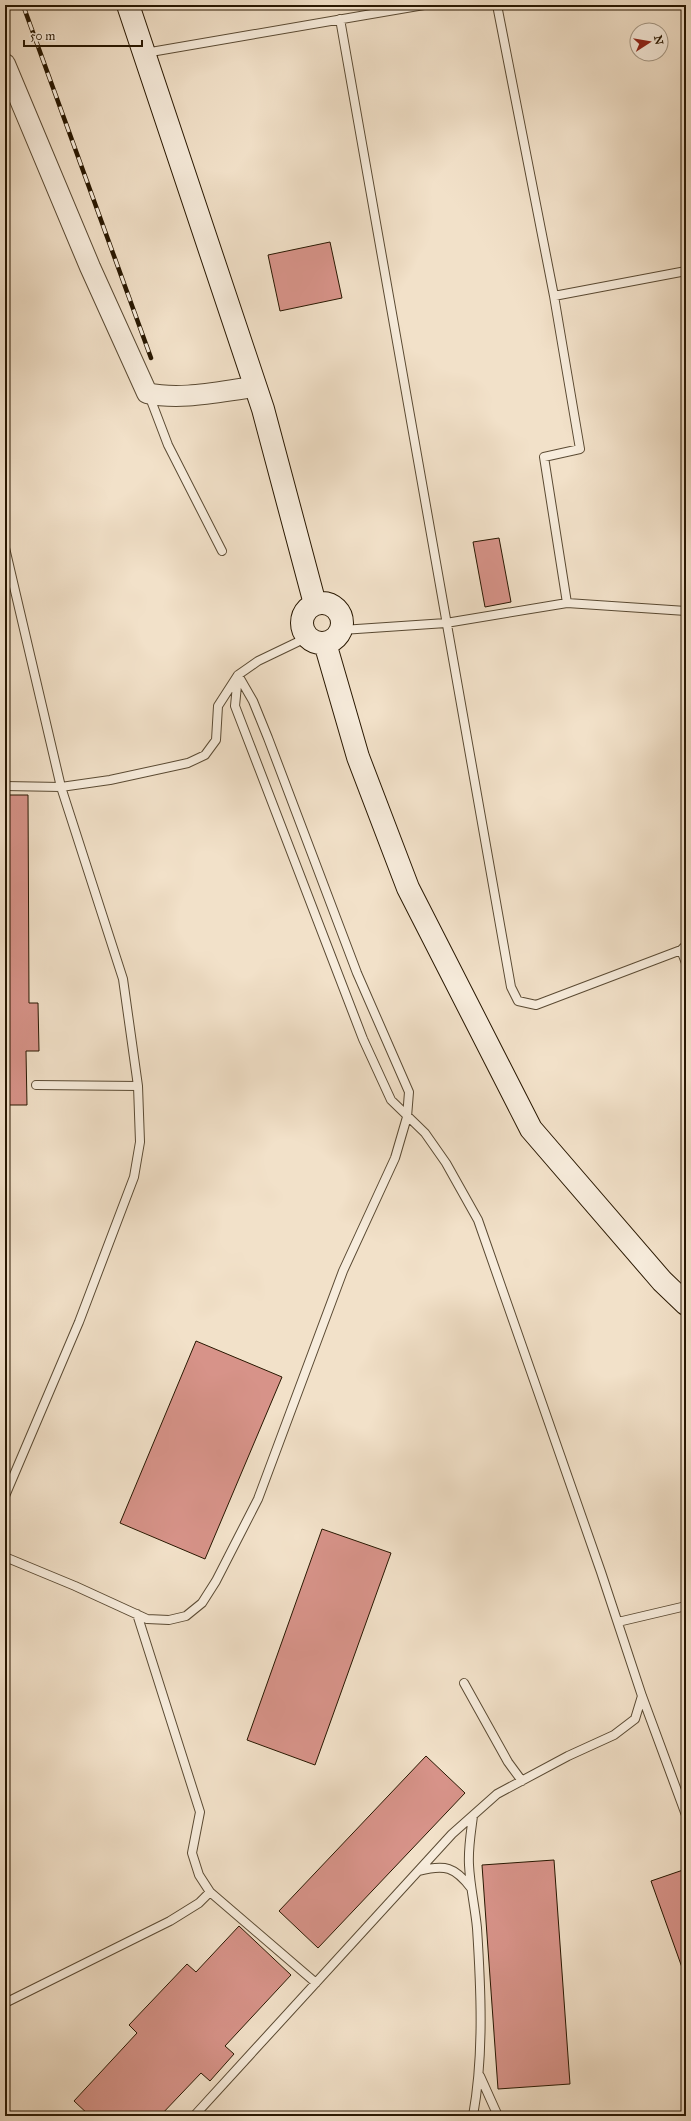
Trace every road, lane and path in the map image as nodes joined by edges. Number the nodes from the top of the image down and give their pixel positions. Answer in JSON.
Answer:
{"nodes":[{"id":1,"x":128,"y":5,"type":"edge"},
{"id":2,"x":424,"y":5,"type":"edge"},
{"id":3,"x":496,"y":5,"type":"edge"},
{"id":4,"x":340,"y":19,"type":"junction"},
{"id":5,"x":144,"y":53,"type":"junction"},
{"id":6,"x":5,"y":64,"type":"edge"},
{"id":7,"x":686,"y":271,"type":"edge"},
{"id":8,"x":554,"y":296,"type":"junction"},
{"id":9,"x":255,"y":387,"type":"junction"},
{"id":10,"x":147,"y":393,"type":"junction"},
{"id":11,"x":5,"y":548,"type":"edge"},
{"id":12,"x":222,"y":551,"type":"dead end"},
{"id":13,"x":567,"y":603,"type":"junction"},
{"id":14,"x":315,"y":604,"type":"junction"},
{"id":15,"x":686,"y":611,"type":"edge"},
{"id":16,"x":446,"y":623,"type":"junction"},
{"id":17,"x":325,"y":637,"type":"junction"},
{"id":18,"x":238,"y":675,"type":"junction"},
{"id":19,"x":5,"y":786,"type":"edge"},
{"id":20,"x":61,"y":787,"type":"junction"},
{"id":21,"x":684,"y":948,"type":"edge"},
{"id":22,"x":686,"y":963,"type":"edge"},
{"id":23,"x":36,"y":1085,"type":"dead end"},
{"id":24,"x":138,"y":1086,"type":"junction"},
{"id":25,"x":407,"y":1117,"type":"junction"},
{"id":26,"x":686,"y":1304,"type":"edge"},
{"id":27,"x":5,"y":1496,"type":"edge"},
{"id":28,"x":5,"y":1556,"type":"edge"},
{"id":29,"x":686,"y":1606,"type":"edge"},
{"id":30,"x":137,"y":1614,"type":"junction"},
{"id":31,"x":618,"y":1622,"type":"junction"},
{"id":32,"x":464,"y":1683,"type":"dead end"},
{"id":33,"x":642,"y":1696,"type":"junction"},
{"id":34,"x":522,"y":1781,"type":"junction"},
{"id":35,"x":686,"y":1815,"type":"edge"},
{"id":36,"x":473,"y":1816,"type":"junction"},
{"id":37,"x":419,"y":1871,"type":"junction"},
{"id":38,"x":473,"y":1890,"type":"junction"},
{"id":39,"x":210,"y":1892,"type":"junction"},
{"id":40,"x":316,"y":1983,"type":"junction"},
{"id":41,"x":5,"y":2004,"type":"edge"},
{"id":42,"x":479,"y":2074,"type":"junction"},
{"id":43,"x":194,"y":2116,"type":"edge"},
{"id":44,"x":473,"y":2116,"type":"edge"},
{"id":45,"x":498,"y":2116,"type":"edge"}],
"edges":[{"from":1,"to":5,"type":"main road"},
{"from":2,"to":4,"type":"lane"},
{"from":3,"to":8,"type":"lane"},
{"from":4,"to":5,"type":"lane"},
{"from":4,"to":16,"type":"lane"},
{"from":5,"to":9,"type":"main road"},
{"from":6,"to":10,"type":"street"},
{"from":7,"to":8,"type":"lane"},
{"from":8,"to":13,"type":"lane"},
{"from":9,"to":10,"type":"street"},
{"from":9,"to":14,"type":"main road"},
{"from":10,"to":12,"type":"lane"},
{"from":11,"to":20,"type":"lane"},
{"from":13,"to":15,"type":"lane"},
{"from":13,"to":16,"type":"lane"},
{"from":14,"to":17,"type":"main road"},
{"from":14,"to":17,"type":"main road"},
{"from":16,"to":17,"type":"lane"},
{"from":16,"to":21,"type":"lane"},
{"from":17,"to":18,"type":"lane"},
{"from":17,"to":26,"type":"main road"},
{"from":18,"to":20,"type":"lane"},
{"from":18,"to":25,"type":"lane"},
{"from":18,"to":25,"type":"lane"},
{"from":19,"to":20,"type":"lane"},
{"from":20,"to":24,"type":"lane"},
{"from":21,"to":22,"type":"lane"},
{"from":23,"to":24,"type":"lane"},
{"from":24,"to":27,"type":"lane"},
{"from":25,"to":30,"type":"lane"},
{"from":25,"to":31,"type":"lane"},
{"from":28,"to":30,"type":"lane"},
{"from":29,"to":31,"type":"lane"},
{"from":30,"to":39,"type":"lane"},
{"from":31,"to":33,"type":"lane"},
{"from":32,"to":34,"type":"lane"},
{"from":33,"to":34,"type":"lane"},
{"from":33,"to":35,"type":"lane"},
{"from":34,"to":36,"type":"lane"},
{"from":36,"to":37,"type":"lane"},
{"from":36,"to":38,"type":"lane"},
{"from":37,"to":38,"type":"lane"},
{"from":37,"to":40,"type":"lane"},
{"from":38,"to":42,"type":"lane"},
{"from":39,"to":40,"type":"lane"},
{"from":39,"to":41,"type":"lane"},
{"from":40,"to":43,"type":"lane"},
{"from":42,"to":44,"type":"lane"},
{"from":42,"to":45,"type":"lane"}]}
